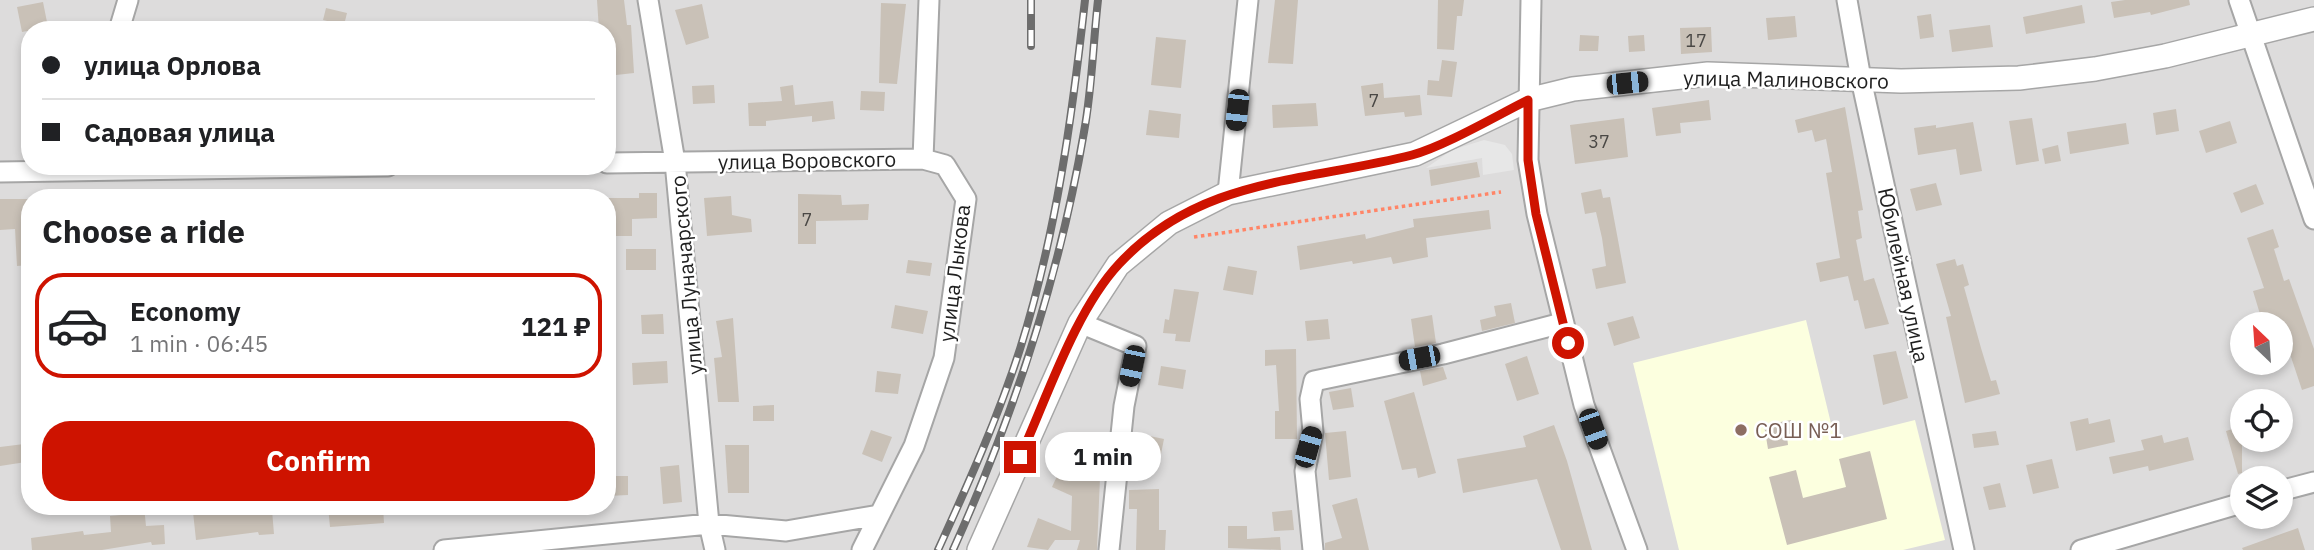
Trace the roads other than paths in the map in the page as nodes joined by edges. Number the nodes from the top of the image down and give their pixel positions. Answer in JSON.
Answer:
{"nodes":[{"id":1,"x":128,"y":0,"type":"edge"},
{"id":2,"x":648,"y":0,"type":"edge"},
{"id":3,"x":929,"y":0,"type":"edge"},
{"id":4,"x":1248,"y":0,"type":"edge"},
{"id":5,"x":1531,"y":0,"type":"edge"},
{"id":6,"x":1847,"y":0,"type":"edge"},
{"id":7,"x":2239,"y":0,"type":"edge"},
{"id":8,"x":2314,"y":19,"type":"edge"},
{"id":9,"x":122,"y":21,"type":"edge"},
{"id":10,"x":2251,"y":37,"type":"junction"},
{"id":11,"x":1861,"y":79,"type":"junction"},
{"id":12,"x":1528,"y":100,"type":"junction"},
{"id":13,"x":923,"y":159,"type":"junction"},
{"id":14,"x":675,"y":162,"type":"junction"},
{"id":15,"x":616,"y":163,"type":"edge"},
{"id":16,"x":21,"y":172,"type":"edge"},
{"id":17,"x":0,"y":173,"type":"edge"},
{"id":18,"x":1228,"y":193,"type":"junction"},
{"id":19,"x":2314,"y":219,"type":"edge"},
{"id":20,"x":1080,"y":323,"type":"junction"},
{"id":21,"x":1562,"y":323,"type":"junction"},
{"id":22,"x":2314,"y":482,"type":"edge"},
{"id":23,"x":2293,"y":488,"type":"edge"},
{"id":24,"x":2230,"y":507,"type":"edge"},
{"id":25,"x":879,"y":515,"type":"junction"},
{"id":26,"x":709,"y":524,"type":"junction"},
{"id":27,"x":444,"y":550,"type":"edge"},
{"id":28,"x":715,"y":550,"type":"edge"},
{"id":29,"x":862,"y":550,"type":"edge"},
{"id":30,"x":979,"y":550,"type":"edge"},
{"id":31,"x":1109,"y":550,"type":"edge"},
{"id":32,"x":1313,"y":550,"type":"edge"},
{"id":33,"x":1637,"y":550,"type":"edge"},
{"id":34,"x":1964,"y":550,"type":"edge"},
{"id":35,"x":2081,"y":550,"type":"edge"}],
"edges":[{"from":1,"to":9,"type":"street"},
{"from":2,"to":14,"type":"street","name":"улица Луначарского"},
{"from":3,"to":13,"type":"street"},
{"from":4,"to":18,"type":"street"},
{"from":5,"to":12,"type":"street"},
{"from":6,"to":11,"type":"street","name":"Юбилейная улица"},
{"from":7,"to":10,"type":"street"},
{"from":8,"to":10,"type":"street","name":"улица Малиновского"},
{"from":10,"to":11,"type":"street","name":"улица Малиновского"},
{"from":10,"to":19,"type":"street"},
{"from":11,"to":12,"type":"street","name":"улица Малиновского"},
{"from":11,"to":34,"type":"street","name":"Юбилейная улица"},
{"from":12,"to":18,"type":"street","name":"улица Малиновского"},
{"from":12,"to":21,"type":"street"},
{"from":13,"to":14,"type":"street","name":"улица Воровского"},
{"from":13,"to":25,"type":"street","name":"улица Лыкова"},
{"from":14,"to":15,"type":"street","name":"улица Воровского"},
{"from":14,"to":26,"type":"street","name":"улица Луначарского"},
{"from":16,"to":17,"type":"street"},
{"from":18,"to":20,"type":"street","name":"улица Малиновского"},
{"from":20,"to":30,"type":"street","name":"улица Малиновского"},
{"from":20,"to":31,"type":"street"},
{"from":21,"to":32,"type":"street"},
{"from":21,"to":33,"type":"street"},
{"from":22,"to":23,"type":"street"},
{"from":24,"to":35,"type":"street"},
{"from":25,"to":26,"type":"street"},
{"from":25,"to":29,"type":"street","name":"улица Лыкова"},
{"from":26,"to":27,"type":"street"},
{"from":26,"to":28,"type":"street","name":"улица Луначарского"}]}
